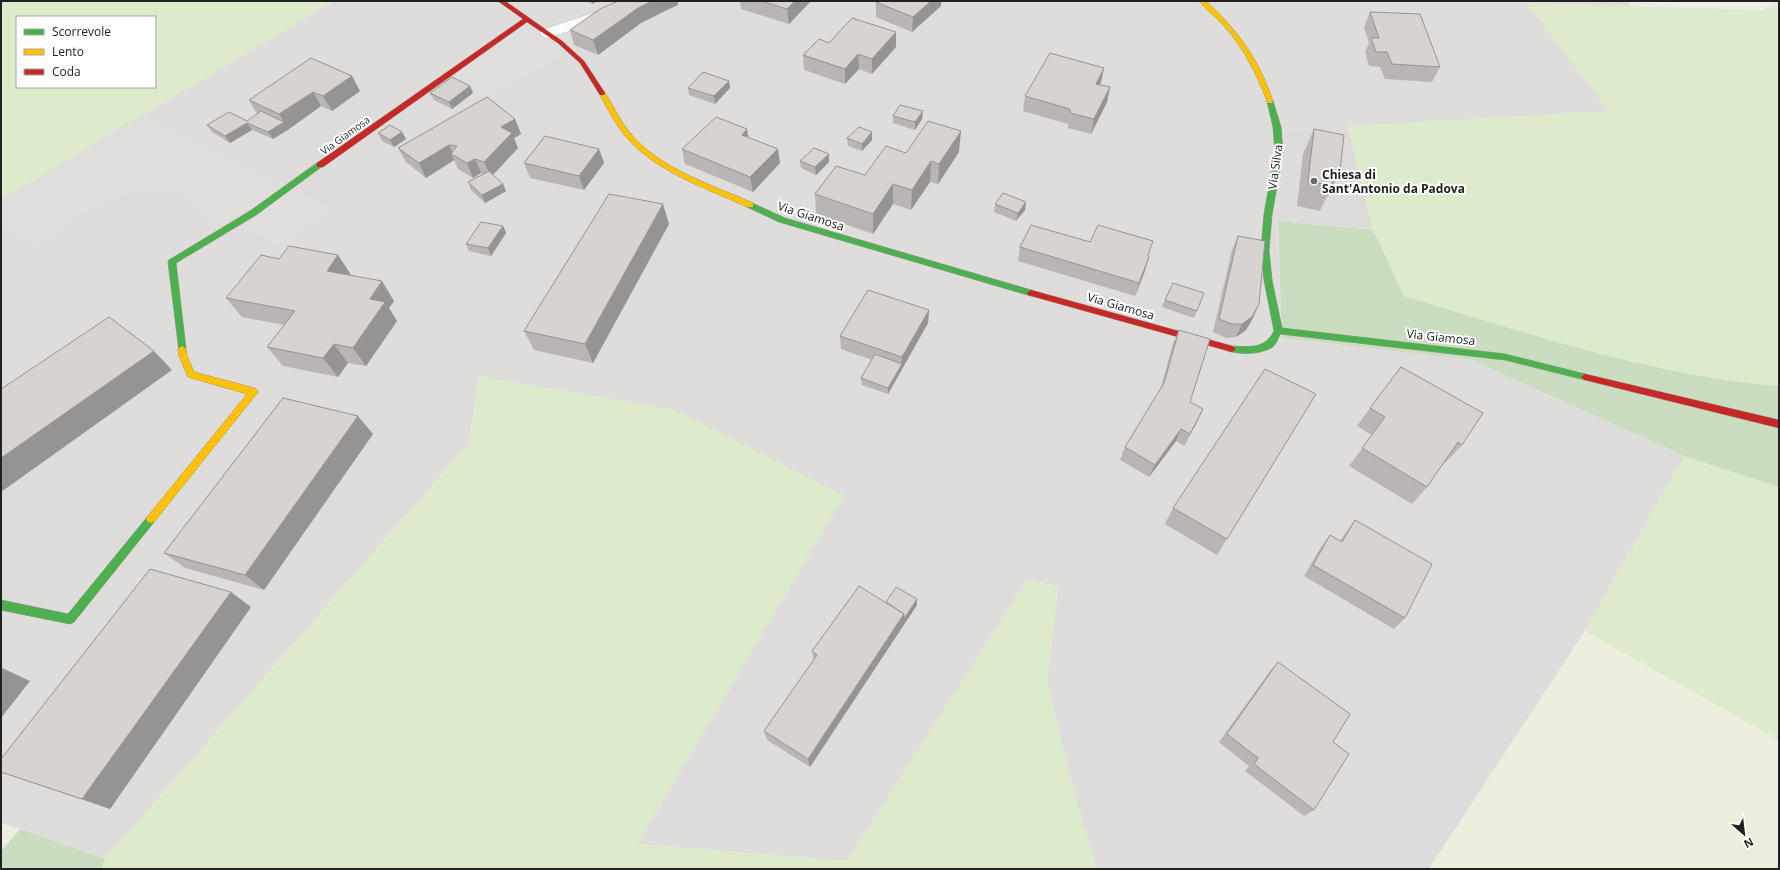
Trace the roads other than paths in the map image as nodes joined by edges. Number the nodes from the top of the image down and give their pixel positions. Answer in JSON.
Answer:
{"nodes":[{"id":1,"x":501,"y":1,"type":"edge"},
{"id":2,"x":644,"y":1,"type":"edge"},
{"id":3,"x":1202,"y":1,"type":"edge"},
{"id":4,"x":527,"y":19,"type":"junction"},
{"id":5,"x":548,"y":33,"type":"junction"},
{"id":6,"x":1278,"y":331,"type":"junction"},
{"id":7,"x":1779,"y":424,"type":"edge"},
{"id":8,"x":1,"y":605,"type":"edge"}],
"edges":[{"from":1,"to":4,"type":"street","name":"Via Giamosa"},
{"from":2,"to":5,"type":"street"},
{"from":3,"to":6,"type":"street","name":"Via Silva"},
{"from":4,"to":5,"type":"street","name":"Via Giamosa"},
{"from":4,"to":8,"type":"street","name":"Via Giamosa"},
{"from":5,"to":6,"type":"street","name":"Via Giamosa"},
{"from":6,"to":7,"type":"street","name":"Via Giamosa"}]}
